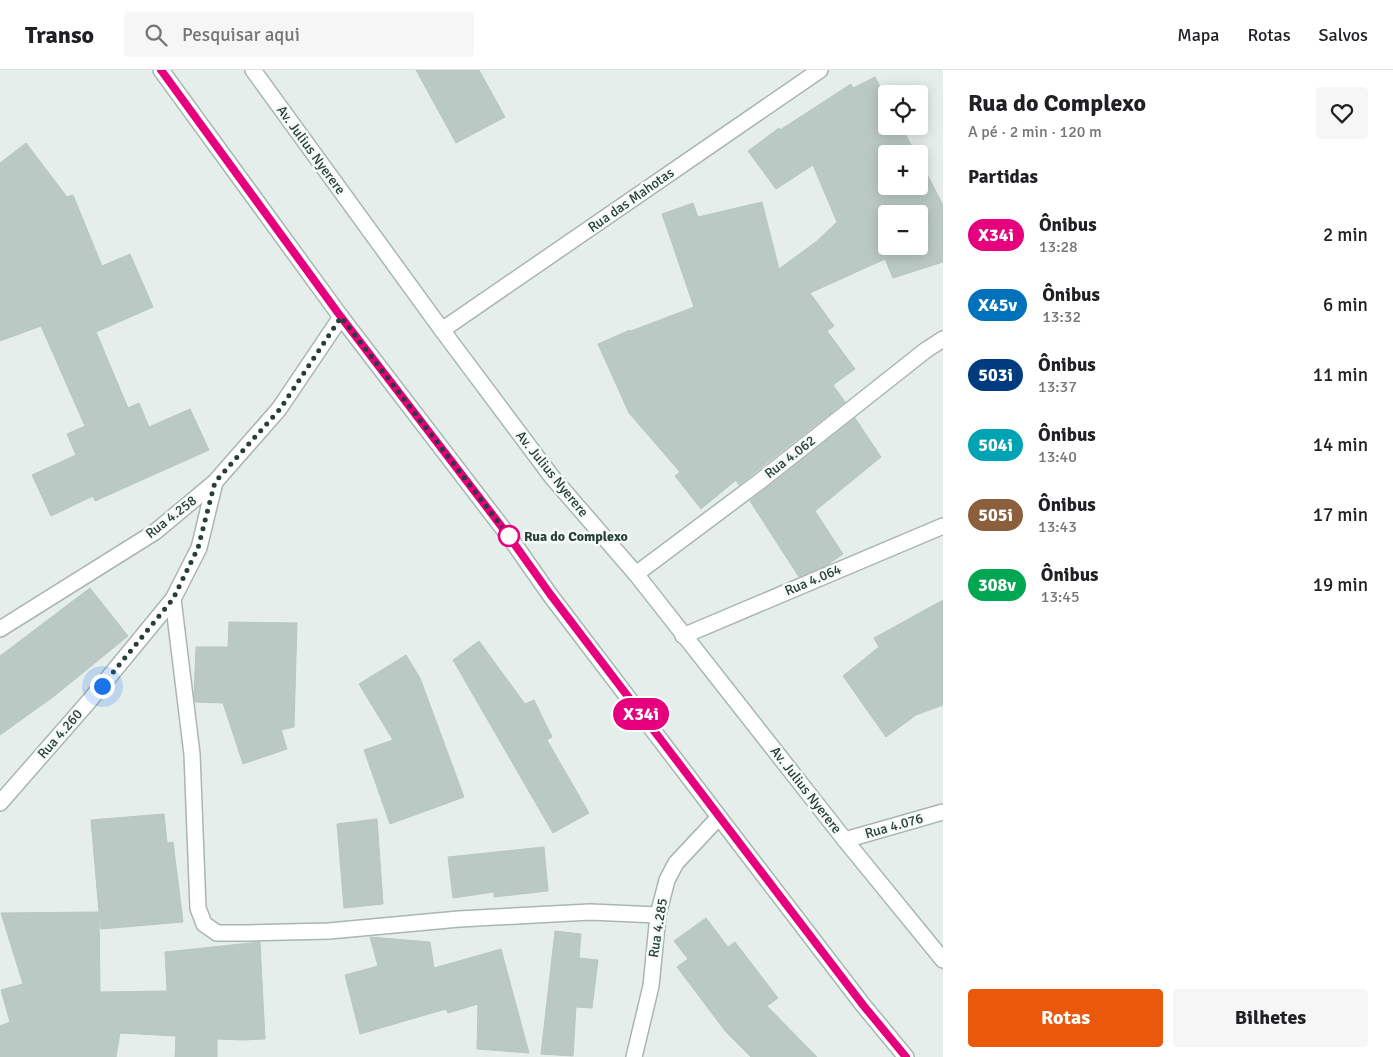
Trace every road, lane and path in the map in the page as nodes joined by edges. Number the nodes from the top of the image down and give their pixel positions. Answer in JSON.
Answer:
{"nodes":[{"id":1,"x":161,"y":70,"type":"edge"},
{"id":2,"x":253,"y":70,"type":"edge"},
{"id":3,"x":820,"y":70,"type":"edge"},
{"id":4,"x":341,"y":317,"type":"junction"},
{"id":5,"x":442,"y":330,"type":"junction"},
{"id":6,"x":943,"y":339,"type":"edge"},
{"id":7,"x":215,"y":482,"type":"junction"},
{"id":8,"x":943,"y":526,"type":"edge"},
{"id":9,"x":636,"y":574,"type":"junction"},
{"id":10,"x":173,"y":599,"type":"junction"},
{"id":11,"x":0,"y":629,"type":"edge"},
{"id":12,"x":683,"y":636,"type":"junction"},
{"id":13,"x":0,"y":803,"type":"edge"},
{"id":14,"x":943,"y":812,"type":"edge"},
{"id":15,"x":719,"y":817,"type":"junction"},
{"id":16,"x":845,"y":840,"type":"junction"},
{"id":17,"x":658,"y":915,"type":"junction"},
{"id":18,"x":943,"y":960,"type":"edge"},
{"id":19,"x":634,"y":1057,"type":"edge"},
{"id":20,"x":906,"y":1057,"type":"edge"}],
"edges":[{"from":1,"to":4,"type":"street"},
{"from":2,"to":5,"type":"street","name":"Av. Julius Nyerere"},
{"from":3,"to":5,"type":"street","name":"Rua das Mahotas"},
{"from":4,"to":7,"type":"street","name":"Rua 4.258"},
{"from":4,"to":15,"type":"street"},
{"from":5,"to":9,"type":"street","name":"Av. Julius Nyerere"},
{"from":6,"to":9,"type":"street","name":"Rua 4.062"},
{"from":7,"to":10,"type":"street","name":"Rua 4.260"},
{"from":7,"to":11,"type":"street","name":"Rua 4.258"},
{"from":8,"to":12,"type":"street","name":"Rua 4.064"},
{"from":9,"to":12,"type":"street","name":"Av. Julius Nyerere"},
{"from":10,"to":13,"type":"street","name":"Rua 4.260"},
{"from":10,"to":17,"type":"street"},
{"from":12,"to":16,"type":"street","name":"Av. Julius Nyerere"},
{"from":14,"to":16,"type":"street","name":"Rua 4.076"},
{"from":15,"to":17,"type":"street","name":"Rua 4.285"},
{"from":15,"to":20,"type":"street"},
{"from":16,"to":18,"type":"street","name":"Av. Julius Nyerere"},
{"from":17,"to":19,"type":"street","name":"Rua 4.285"}]}
